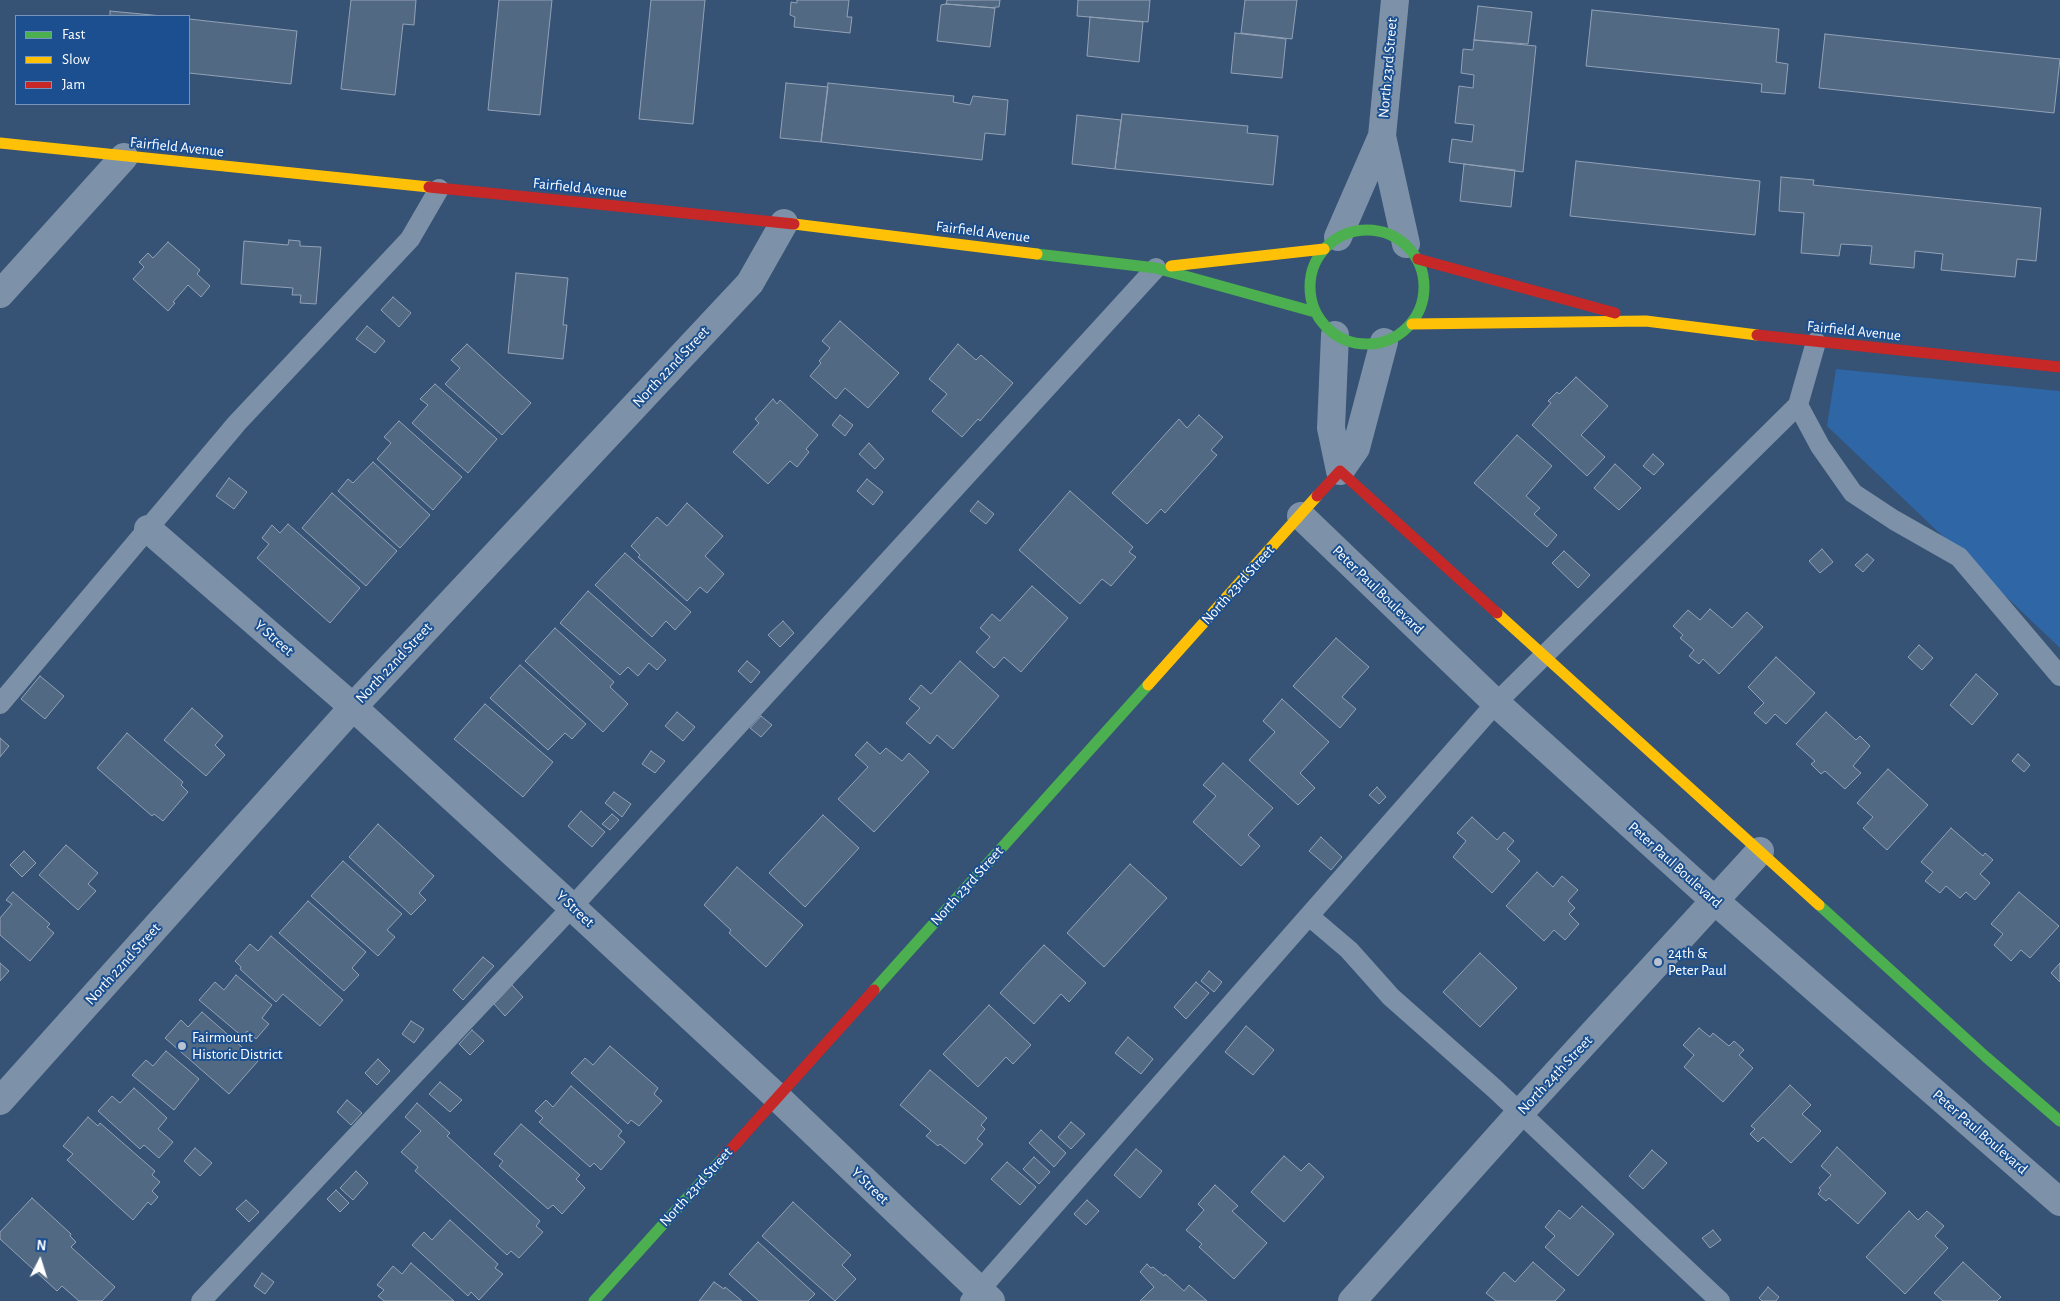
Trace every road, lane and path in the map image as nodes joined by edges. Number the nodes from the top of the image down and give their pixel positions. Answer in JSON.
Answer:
{"nodes":[{"id":1,"x":1395,"y":0,"type":"edge"},
{"id":2,"x":1382,"y":136,"type":"junction"},
{"id":3,"x":0,"y":143,"type":"edge"},
{"id":4,"x":124,"y":157,"type":"junction"},
{"id":5,"x":439,"y":189,"type":"junction"},
{"id":6,"x":784,"y":223,"type":"junction"},
{"id":7,"x":1331,"y":243,"type":"junction"},
{"id":8,"x":1412,"y":251,"type":"junction"},
{"id":9,"x":1156,"y":268,"type":"junction"},
{"id":10,"x":0,"y":294,"type":"edge"},
{"id":11,"x":1315,"y":312,"type":"junction"},
{"id":12,"x":1646,"y":321,"type":"junction"},
{"id":13,"x":1412,"y":324,"type":"junction"},
{"id":14,"x":1335,"y":335,"type":"junction"},
{"id":15,"x":1384,"y":342,"type":"junction"},
{"id":16,"x":1816,"y":342,"type":"junction"},
{"id":17,"x":2060,"y":366,"type":"edge"},
{"id":18,"x":1798,"y":405,"type":"junction"},
{"id":19,"x":1340,"y":471,"type":"junction"},
{"id":20,"x":1301,"y":516,"type":"junction"},
{"id":21,"x":148,"y":529,"type":"junction"},
{"id":22,"x":1544,"y":655,"type":"junction"},
{"id":23,"x":2060,"y":676,"type":"edge"},
{"id":24,"x":1496,"y":703,"type":"junction"},
{"id":25,"x":0,"y":704,"type":"edge"},
{"id":26,"x":353,"y":707,"type":"junction"},
{"id":27,"x":1760,"y":852,"type":"junction"},
{"id":28,"x":1714,"y":900,"type":"junction"},
{"id":29,"x":572,"y":907,"type":"junction"},
{"id":30,"x":1309,"y":916,"type":"junction"},
{"id":31,"x":777,"y":1097,"type":"junction"},
{"id":32,"x":0,"y":1101,"type":"edge"},
{"id":33,"x":1520,"y":1113,"type":"junction"},
{"id":34,"x":2060,"y":1122,"type":"edge"},
{"id":35,"x":2060,"y":1202,"type":"edge"},
{"id":36,"x":980,"y":1298,"type":"edge"},
{"id":37,"x":201,"y":1301,"type":"edge"},
{"id":38,"x":594,"y":1301,"type":"edge"},
{"id":39,"x":1352,"y":1301,"type":"edge"},
{"id":40,"x":1720,"y":1301,"type":"edge"}],
"edges":[{"from":1,"to":2,"type":"street","name":"North 23rd Street"},
{"from":2,"to":7,"type":"street","name":"North 23rd Street"},
{"from":2,"to":8,"type":"street","name":"North 23rd Street"},
{"from":3,"to":4,"type":"main road","name":"Fairfield Avenue"},
{"from":4,"to":5,"type":"main road","name":"Fairfield Avenue"},
{"from":4,"to":10,"type":"street"},
{"from":5,"to":6,"type":"main road","name":"Fairfield Avenue"},
{"from":5,"to":21,"type":"lane"},
{"from":6,"to":9,"type":"main road","name":"Fairfield Avenue"},
{"from":6,"to":26,"type":"street","name":"North 22nd Street"},
{"from":7,"to":8,"type":"main road","name":"Fairfield Avenue"},
{"from":7,"to":9,"type":"main road","name":"Fairfield Avenue"},
{"from":7,"to":11,"type":"main road"},
{"from":8,"to":12,"type":"main road","name":"Fairfield Avenue"},
{"from":8,"to":13,"type":"main road"},
{"from":9,"to":11,"type":"main road","name":"Fairfield Avenue"},
{"from":9,"to":29,"type":"lane"},
{"from":11,"to":14,"type":"main road"},
{"from":12,"to":13,"type":"main road","name":"Fairfield Avenue"},
{"from":12,"to":16,"type":"main road","name":"Fairfield Avenue"},
{"from":13,"to":15,"type":"main road"},
{"from":14,"to":15,"type":"main road"},
{"from":14,"to":19,"type":"street"},
{"from":15,"to":19,"type":"street","name":"North 23rd Street"},
{"from":16,"to":17,"type":"main road","name":"Fairfield Avenue"},
{"from":16,"to":18,"type":"lane"},
{"from":18,"to":22,"type":"lane"},
{"from":18,"to":23,"type":"lane"},
{"from":19,"to":20,"type":"main road","name":"North 23rd Street"},
{"from":19,"to":22,"type":"main road"},
{"from":20,"to":24,"type":"street","name":"Peter Paul Boulevard"},
{"from":20,"to":31,"type":"main road","name":"North 23rd Street"},
{"from":21,"to":25,"type":"lane"},
{"from":21,"to":26,"type":"street","name":"Y Street"},
{"from":22,"to":24,"type":"lane"},
{"from":22,"to":27,"type":"main road"},
{"from":24,"to":28,"type":"street","name":"Peter Paul Boulevard"},
{"from":24,"to":30,"type":"lane"},
{"from":26,"to":29,"type":"street","name":"Y Street"},
{"from":26,"to":32,"type":"street","name":"North 22nd Street"},
{"from":27,"to":28,"type":"street","name":"North 24th Street"},
{"from":27,"to":34,"type":"main road"},
{"from":28,"to":33,"type":"street","name":"North 24th Street"},
{"from":28,"to":35,"type":"street","name":"Peter Paul Boulevard"},
{"from":29,"to":31,"type":"street","name":"Y Street"},
{"from":29,"to":37,"type":"lane"},
{"from":30,"to":33,"type":"lane"},
{"from":30,"to":36,"type":"lane"},
{"from":31,"to":36,"type":"street","name":"Y Street"},
{"from":31,"to":38,"type":"main road","name":"North 23rd Street"},
{"from":33,"to":39,"type":"street","name":"North 24th Street"},
{"from":33,"to":40,"type":"lane"}]}
